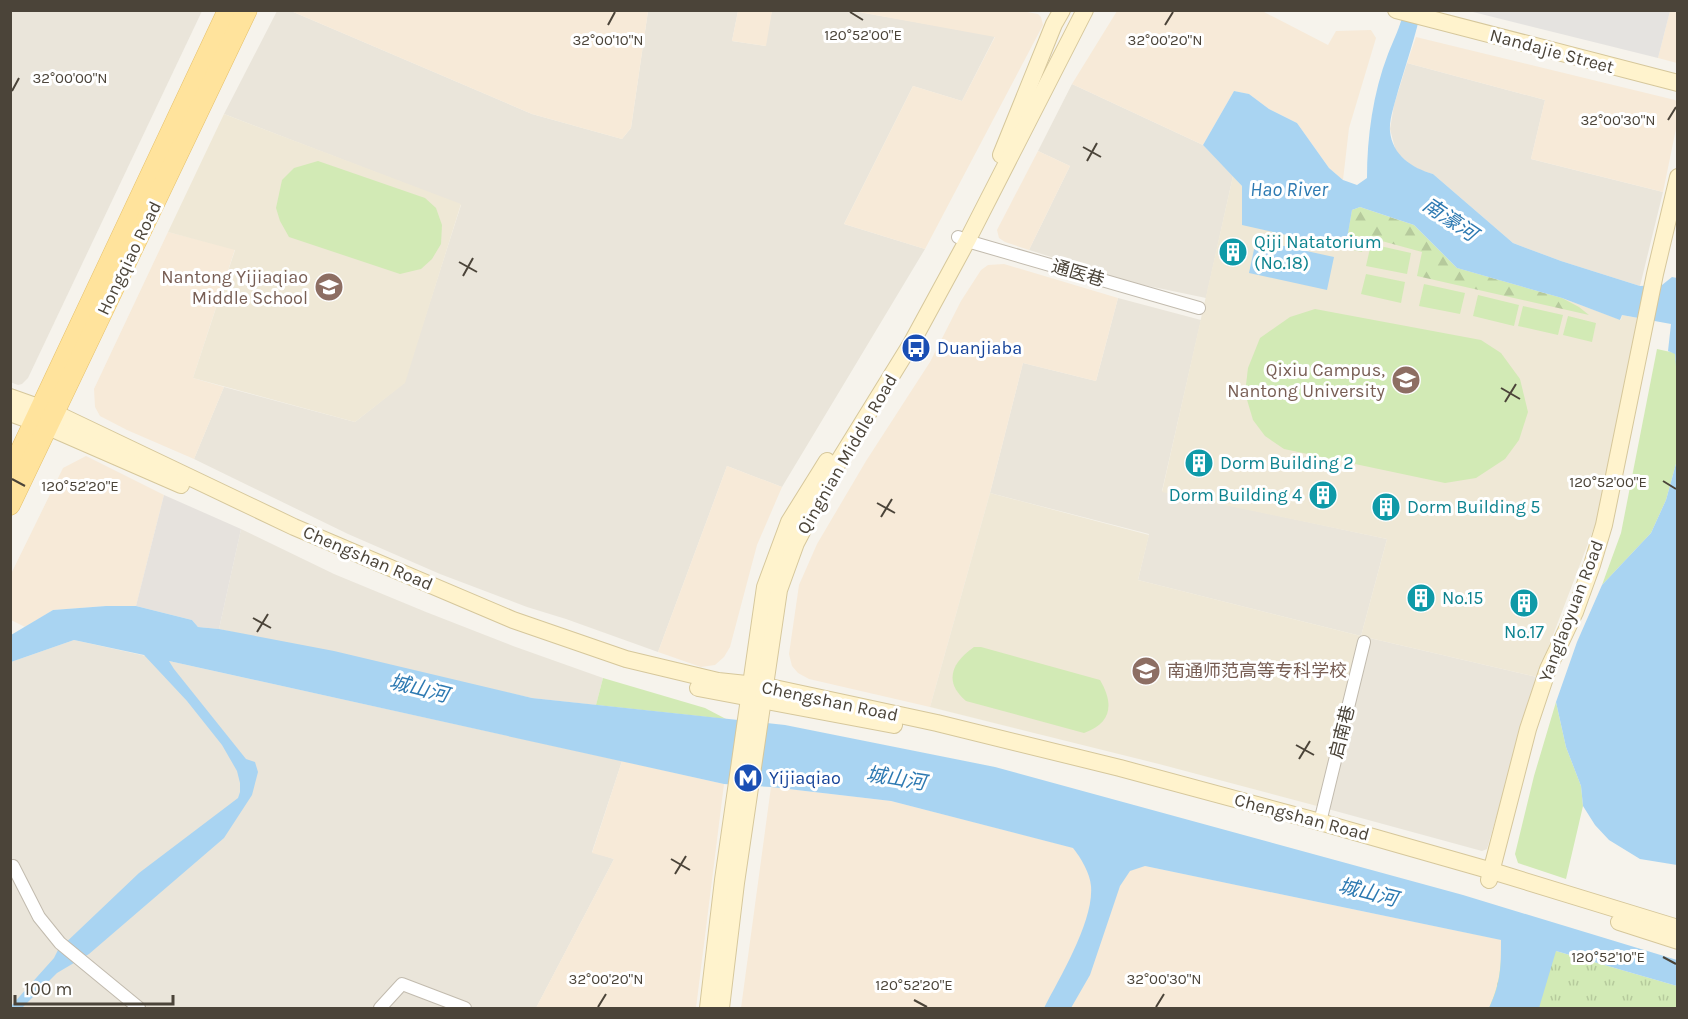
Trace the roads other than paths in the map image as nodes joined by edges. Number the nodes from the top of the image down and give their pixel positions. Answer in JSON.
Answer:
{"nodes":[{"id":1,"x":228,"y":10,"type":"edge"},
{"id":2,"x":248,"y":10,"type":"edge"},
{"id":3,"x":1062,"y":10,"type":"edge"},
{"id":4,"x":1085,"y":10,"type":"edge"},
{"id":5,"x":1396,"y":10,"type":"edge"},
{"id":6,"x":1677,"y":83,"type":"edge"},
{"id":7,"x":1677,"y":177,"type":"edge"},
{"id":8,"x":963,"y":239,"type":"junction"},
{"id":9,"x":1199,"y":308,"type":"dead end"},
{"id":10,"x":10,"y":397,"type":"edge"},
{"id":11,"x":10,"y":413,"type":"edge"},
{"id":12,"x":45,"y":417,"type":"junction"},
{"id":13,"x":10,"y":473,"type":"edge"},
{"id":14,"x":10,"y":505,"type":"edge"},
{"id":15,"x":1364,"y":642,"type":"dead end"},
{"id":16,"x":756,"y":701,"type":"junction"},
{"id":17,"x":742,"y":791,"type":"junction"},
{"id":18,"x":1320,"y":822,"type":"junction"},
{"id":19,"x":14,"y":866,"type":"dead end"},
{"id":20,"x":1490,"y":875,"type":"junction"},
{"id":21,"x":1677,"y":928,"type":"edge"},
{"id":22,"x":1677,"y":941,"type":"edge"},
{"id":23,"x":139,"y":1008,"type":"edge"},
{"id":24,"x":380,"y":1008,"type":"edge"},
{"id":25,"x":465,"y":1008,"type":"edge"},
{"id":26,"x":708,"y":1008,"type":"edge"},
{"id":27,"x":721,"y":1008,"type":"edge"}],
"edges":[{"from":1,"to":12,"type":"main road","name":"Hongqiao Road"},
{"from":2,"to":12,"type":"main road","name":"Hongqiao Road"},
{"from":3,"to":8,"type":"main road","name":"Qingnian Middle Road"},
{"from":4,"to":8,"type":"main road","name":"Qingnian Middle Road"},
{"from":5,"to":6,"type":"main road","name":"Nandajie Street"},
{"from":7,"to":20,"type":"main road","name":"Yanglaoyuan Road"},
{"from":8,"to":9,"type":"street","name":"通医巷"},
{"from":8,"to":16,"type":"main road","name":"Qingnian Middle Road"},
{"from":10,"to":12,"type":"main road","name":"Chengshan Road"},
{"from":11,"to":12,"type":"main road","name":"Chengshan Road"},
{"from":12,"to":13,"type":"main road","name":"Hongqiao Road"},
{"from":12,"to":14,"type":"main road","name":"Hongqiao Road"},
{"from":12,"to":16,"type":"main road","name":"Chengshan Road"},
{"from":15,"to":18,"type":"street","name":"启南巷"},
{"from":16,"to":17,"type":"main road","name":"Qingnian Middle Road"},
{"from":16,"to":18,"type":"main road","name":"Chengshan Road"},
{"from":16,"to":20,"type":"main road","name":"Chengshan Road"},
{"from":17,"to":26,"type":"main road","name":"Qingnian Middle Road"},
{"from":17,"to":27,"type":"main road","name":"Qingnian Middle Road"},
{"from":18,"to":20,"type":"main road","name":"Chengshan Road"},
{"from":19,"to":23,"type":"street"},
{"from":20,"to":21,"type":"main road","name":"Chengshan Road"},
{"from":20,"to":22,"type":"main road","name":"Chengshan Road"},
{"from":24,"to":25,"type":"street"}]}
